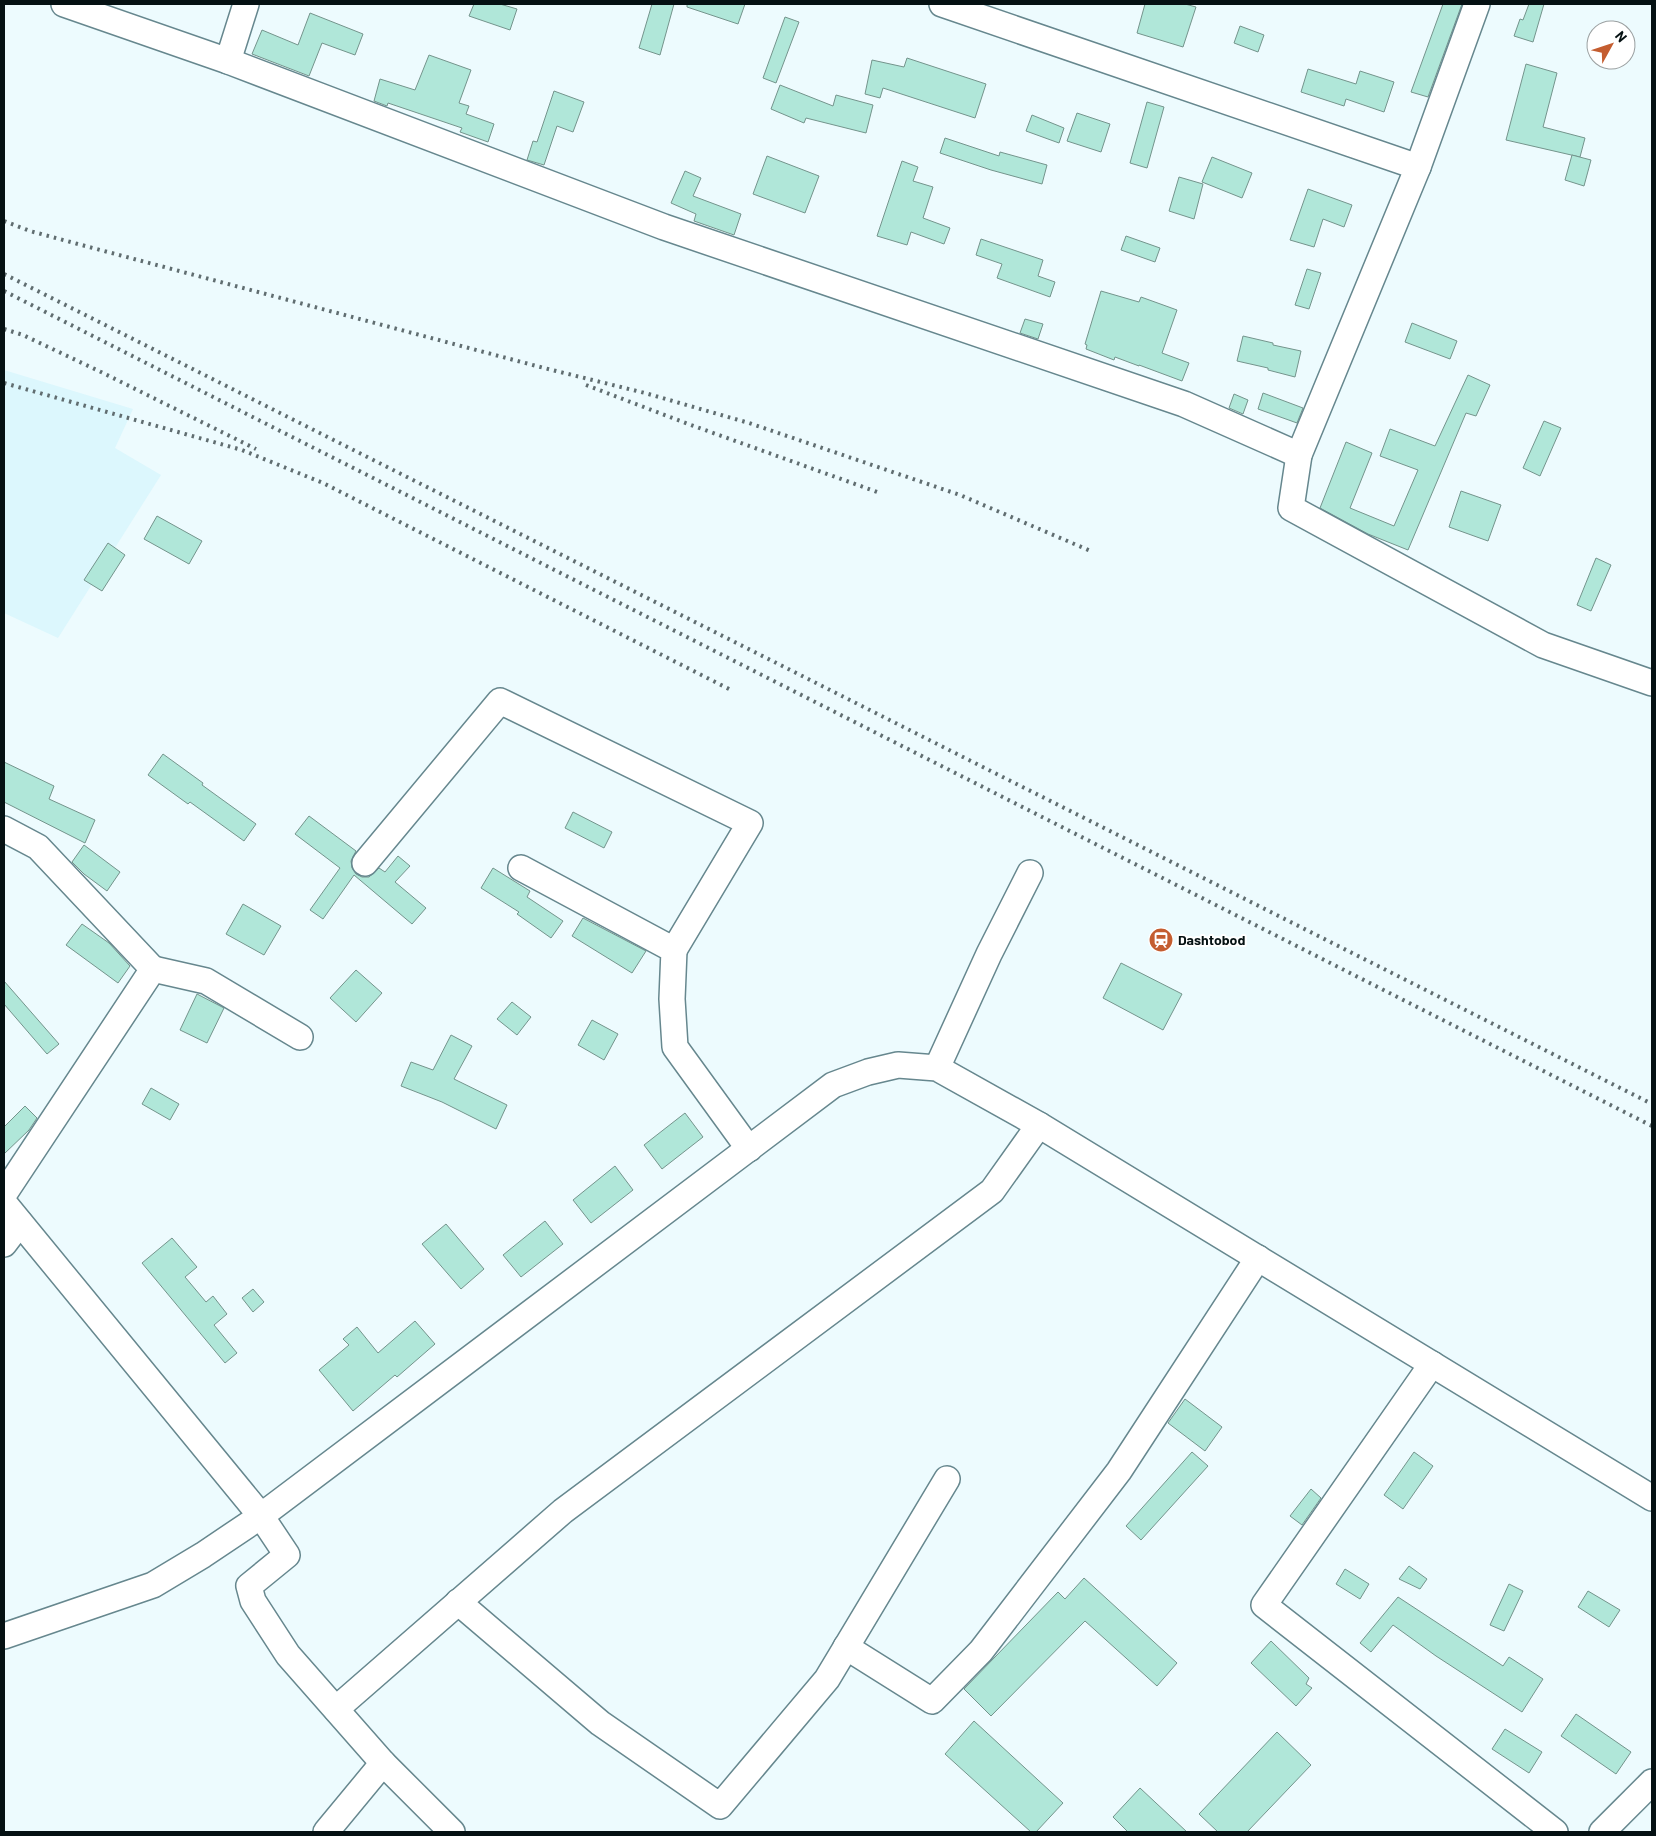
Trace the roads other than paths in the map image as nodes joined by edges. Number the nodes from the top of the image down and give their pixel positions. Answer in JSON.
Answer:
{"nodes":[{"id":1,"x":64,"y":4,"type":"edge"},
{"id":2,"x":246,"y":4,"type":"edge"},
{"id":3,"x":942,"y":4,"type":"edge"},
{"id":4,"x":1477,"y":4,"type":"edge"},
{"id":5,"x":228,"y":61,"type":"junction"},
{"id":6,"x":1418,"y":167,"type":"junction"},
{"id":7,"x":1300,"y":455,"type":"junction"},
{"id":8,"x":1652,"y":683,"type":"edge"},
{"id":9,"x":4,"y":829,"type":"edge"},
{"id":10,"x":365,"y":863,"type":"dead end"},
{"id":11,"x":521,"y":868,"type":"dead end"},
{"id":12,"x":1030,"y":873,"type":"dead end"},
{"id":13,"x":674,"y":950,"type":"junction"},
{"id":14,"x":153,"y":969,"type":"junction"},
{"id":15,"x":300,"y":1037,"type":"dead end"},
{"id":16,"x":937,"y":1068,"type":"junction"},
{"id":17,"x":1039,"y":1125,"type":"junction"},
{"id":18,"x":749,"y":1149,"type":"junction"},
{"id":19,"x":4,"y":1194,"type":"edge"},
{"id":20,"x":4,"y":1203,"type":"edge"},
{"id":21,"x":20,"y":1223,"type":"junction"},
{"id":22,"x":4,"y":1244,"type":"edge"},
{"id":23,"x":1258,"y":1258,"type":"junction"},
{"id":24,"x":1432,"y":1364,"type":"junction"},
{"id":25,"x":947,"y":1479,"type":"dead end"},
{"id":26,"x":1652,"y":1498,"type":"edge"},
{"id":27,"x":261,"y":1516,"type":"junction"},
{"id":28,"x":458,"y":1602,"type":"junction"},
{"id":29,"x":4,"y":1636,"type":"edge"},
{"id":30,"x":846,"y":1647,"type":"junction"},
{"id":31,"x":336,"y":1709,"type":"junction"},
{"id":32,"x":383,"y":1763,"type":"junction"},
{"id":33,"x":1652,"y":1782,"type":"edge"},
{"id":34,"x":326,"y":1832,"type":"edge"},
{"id":35,"x":452,"y":1832,"type":"edge"},
{"id":36,"x":1555,"y":1832,"type":"edge"},
{"id":37,"x":1602,"y":1832,"type":"edge"}],
"edges":[{"from":1,"to":5,"type":"street"},
{"from":2,"to":5,"type":"street"},
{"from":3,"to":6,"type":"street"},
{"from":4,"to":6,"type":"street"},
{"from":5,"to":7,"type":"street"},
{"from":6,"to":7,"type":"street"},
{"from":7,"to":8,"type":"street"},
{"from":9,"to":14,"type":"street"},
{"from":10,"to":13,"type":"street"},
{"from":11,"to":13,"type":"street"},
{"from":12,"to":16,"type":"street"},
{"from":13,"to":18,"type":"street"},
{"from":14,"to":15,"type":"street"},
{"from":14,"to":19,"type":"street"},
{"from":16,"to":17,"type":"street"},
{"from":16,"to":18,"type":"street"},
{"from":17,"to":23,"type":"street"},
{"from":17,"to":28,"type":"street"},
{"from":18,"to":27,"type":"street"},
{"from":20,"to":21,"type":"street"},
{"from":21,"to":22,"type":"street"},
{"from":21,"to":27,"type":"street"},
{"from":23,"to":24,"type":"street"},
{"from":23,"to":30,"type":"street"},
{"from":24,"to":26,"type":"street"},
{"from":24,"to":36,"type":"street"},
{"from":25,"to":30,"type":"street"},
{"from":27,"to":29,"type":"street"},
{"from":27,"to":31,"type":"street"},
{"from":28,"to":30,"type":"street"},
{"from":28,"to":31,"type":"street"},
{"from":31,"to":32,"type":"street"},
{"from":32,"to":34,"type":"street"},
{"from":32,"to":35,"type":"street"},
{"from":33,"to":37,"type":"street"}]}
